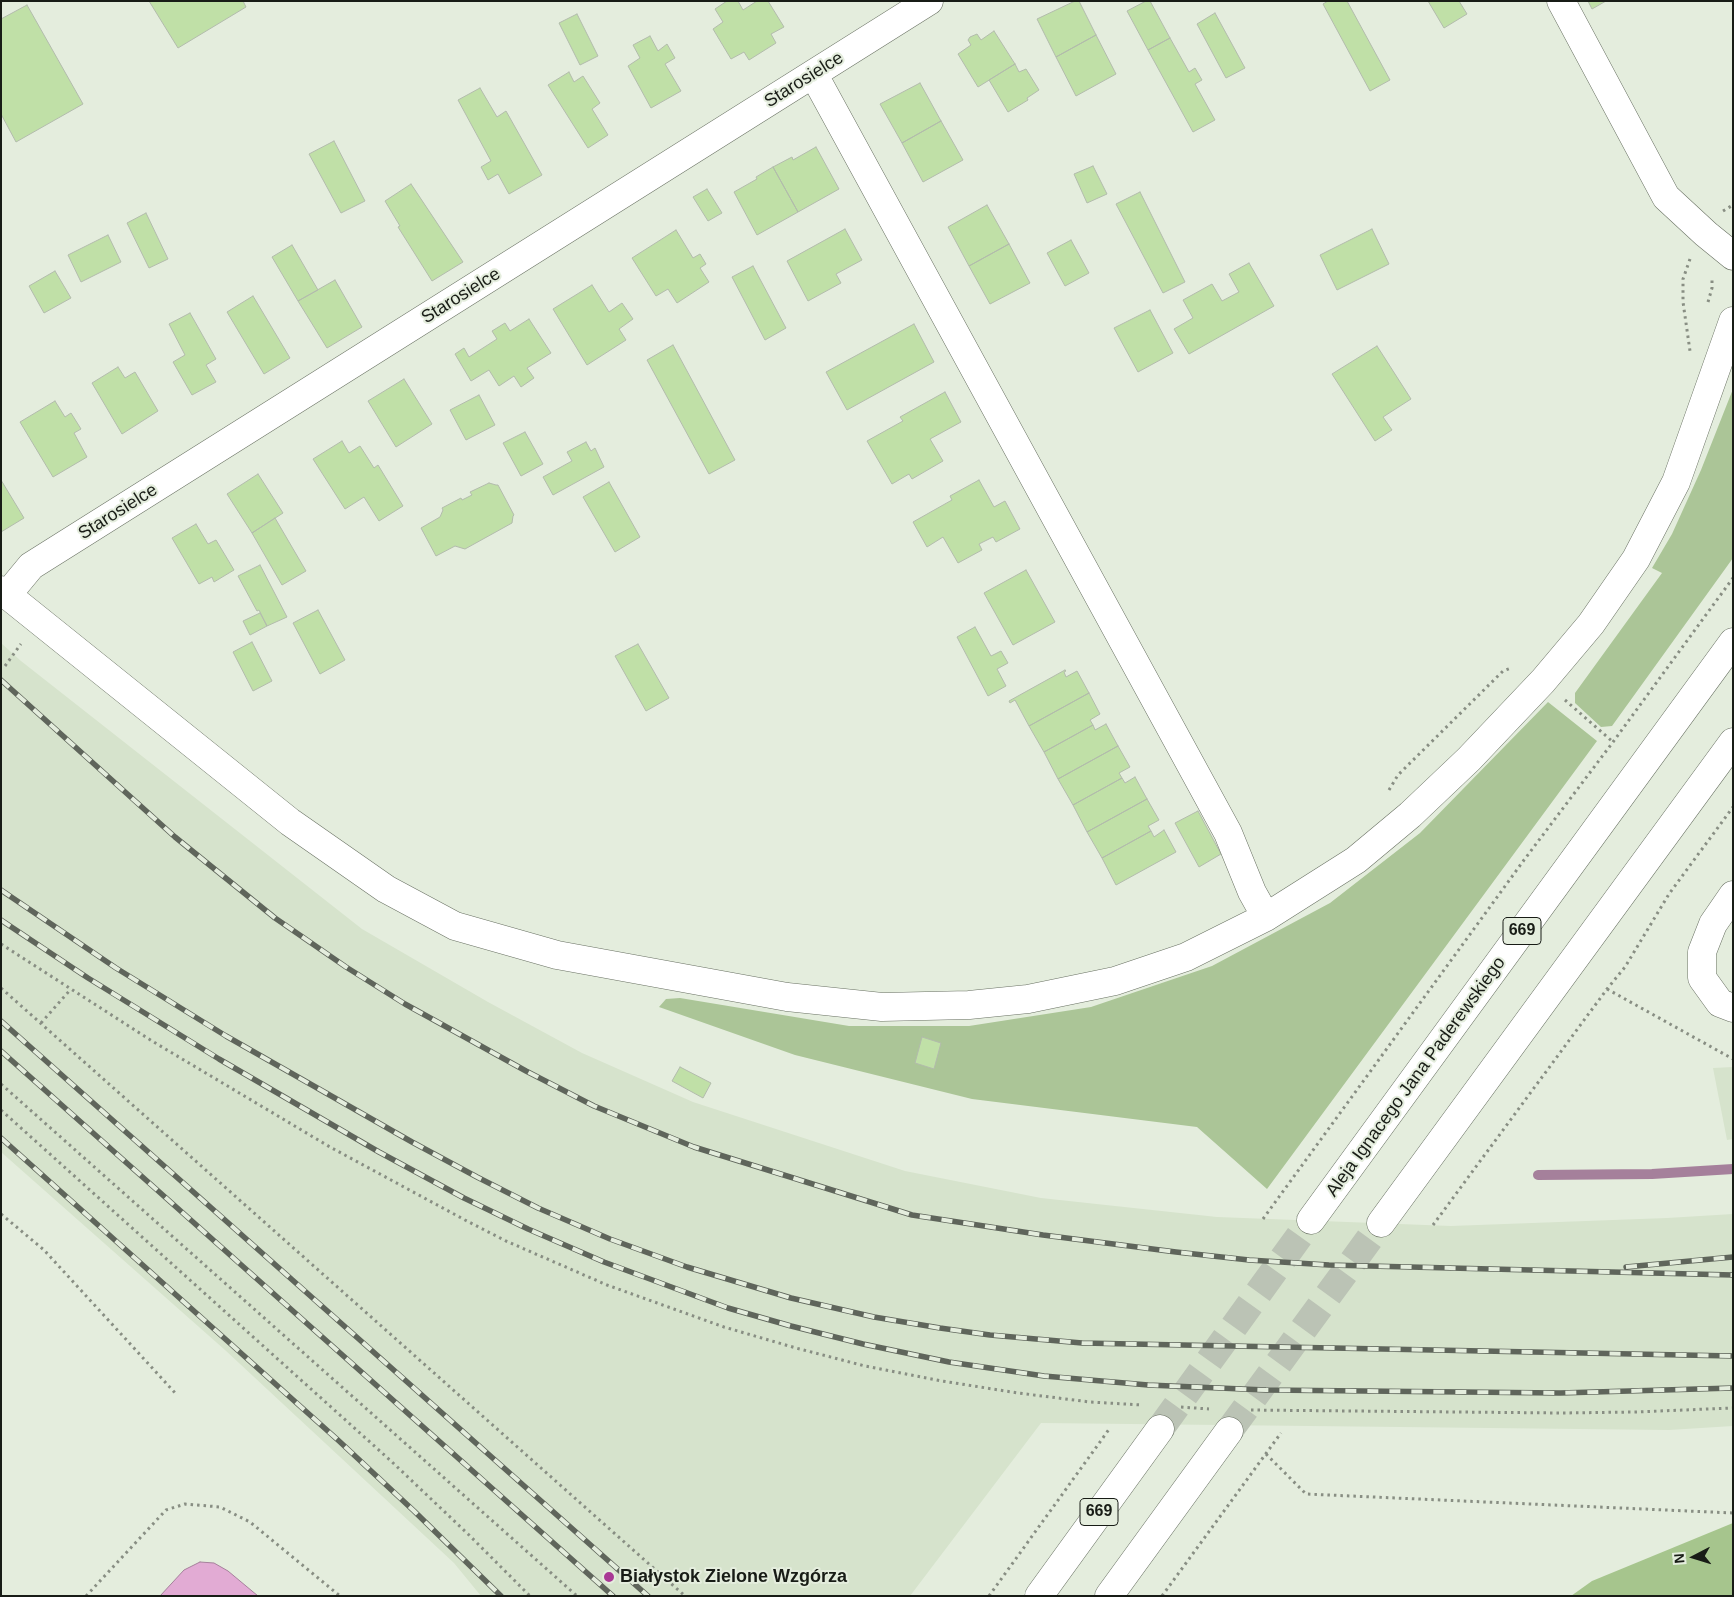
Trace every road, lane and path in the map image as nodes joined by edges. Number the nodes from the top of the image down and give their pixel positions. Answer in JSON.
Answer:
{"nodes":[{"id":1,"x":929,"y":1,"type":"edge"},
{"id":2,"x":1561,"y":1,"type":"edge"},
{"id":3,"x":814,"y":75,"type":"junction"},
{"id":4,"x":1733,"y":205,"type":"edge"},
{"id":5,"x":1720,"y":246,"type":"edge"},
{"id":6,"x":1707,"y":305,"type":"dead end"},
{"id":7,"x":1733,"y":321,"type":"edge"},
{"id":8,"x":1694,"y":348,"type":"dead end"},
{"id":9,"x":1733,"y":578,"type":"edge"},
{"id":10,"x":4,"y":592,"type":"edge"},
{"id":11,"x":1733,"y":642,"type":"edge"},
{"id":12,"x":1517,"y":666,"type":"dead end"},
{"id":13,"x":1560,"y":696,"type":"dead end"},
{"id":14,"x":1613,"y":742,"type":"junction"},
{"id":15,"x":1733,"y":742,"type":"edge"},
{"id":16,"x":1388,"y":791,"type":"dead end"},
{"id":17,"x":1733,"y":807,"type":"edge"},
{"id":18,"x":1733,"y":895,"type":"edge"},
{"id":19,"x":1266,"y":917,"type":"junction"},
{"id":20,"x":1,"y":944,"type":"edge"},
{"id":21,"x":1,"y":988,"type":"edge"},
{"id":22,"x":70,"y":989,"type":"junction"},
{"id":23,"x":1607,"y":989,"type":"junction"},
{"id":24,"x":1733,"y":1008,"type":"edge"},
{"id":25,"x":41,"y":1023,"type":"junction"},
{"id":26,"x":1733,"y":1059,"type":"edge"},
{"id":27,"x":1,"y":1084,"type":"edge"},
{"id":28,"x":1,"y":1110,"type":"edge"},
{"id":29,"x":1,"y":1214,"type":"edge"},
{"id":30,"x":1263,"y":1219,"type":"dead end"},
{"id":31,"x":1311,"y":1220,"type":"tunnel mouth"},
{"id":32,"x":1381,"y":1223,"type":"tunnel mouth"},
{"id":33,"x":1433,"y":1225,"type":"dead end"},
{"id":34,"x":177,"y":1395,"type":"dead end"},
{"id":35,"x":1176,"y":1407,"type":"dead end"},
{"id":36,"x":1733,"y":1408,"type":"edge"},
{"id":37,"x":1211,"y":1409,"type":"dead end"},
{"id":38,"x":1250,"y":1410,"type":"dead end"},
{"id":39,"x":1154,"y":1417,"type":"joint"},
{"id":40,"x":1110,"y":1428,"type":"dead end"},
{"id":41,"x":1229,"y":1431,"type":"tunnel mouth"},
{"id":42,"x":1282,"y":1433,"type":"dead end"},
{"id":43,"x":1266,"y":1454,"type":"junction"},
{"id":44,"x":1733,"y":1513,"type":"edge"},
{"id":45,"x":86,"y":1596,"type":"edge"},
{"id":46,"x":340,"y":1596,"type":"edge"},
{"id":47,"x":530,"y":1596,"type":"edge"},
{"id":48,"x":577,"y":1596,"type":"edge"},
{"id":49,"x":685,"y":1596,"type":"edge"},
{"id":50,"x":988,"y":1596,"type":"edge"},
{"id":51,"x":1039,"y":1596,"type":"edge"},
{"id":52,"x":1110,"y":1596,"type":"edge"},
{"id":53,"x":1162,"y":1596,"type":"edge"}],
"edges":[{"from":1,"to":3,"type":"street","name":"Starosielce"},
{"from":2,"to":5,"type":"street"},
{"from":3,"to":10,"type":"street","name":"Starosielce"},
{"from":3,"to":19,"type":"street"},
{"from":4,"to":5,"type":"path"},
{"from":5,"to":6,"type":"path"},
{"from":5,"to":8,"type":"path"},
{"from":7,"to":19,"type":"street"},
{"from":9,"to":14,"type":"path"},
{"from":10,"to":19,"type":"street"},
{"from":11,"to":31,"type":"street","name":"Aleja Ignacego Jana Paderewskiego","number":"669"},
{"from":12,"to":16,"type":"path"},
{"from":13,"to":14,"type":"path"},
{"from":14,"to":30,"type":"path"},
{"from":15,"to":32,"type":"street"},
{"from":17,"to":23,"type":"path"},
{"from":18,"to":24,"type":"street"},
{"from":20,"to":22,"type":"path"},
{"from":21,"to":25,"type":"path"},
{"from":22,"to":25,"type":"path"},
{"from":22,"to":39,"type":"path"},
{"from":23,"to":26,"type":"path"},
{"from":23,"to":33,"type":"path"},
{"from":25,"to":49,"type":"path"},
{"from":27,"to":48,"type":"path"},
{"from":28,"to":47,"type":"path"},
{"from":29,"to":34,"type":"path"},
{"from":35,"to":37,"type":"path"},
{"from":36,"to":38,"type":"path"},
{"from":39,"to":51,"type":"street","number":"669"},
{"from":40,"to":50,"type":"path"},
{"from":41,"to":52,"type":"street"},
{"from":42,"to":43,"type":"path"},
{"from":43,"to":44,"type":"path"},
{"from":43,"to":53,"type":"path"},
{"from":45,"to":46,"type":"path"}]}
